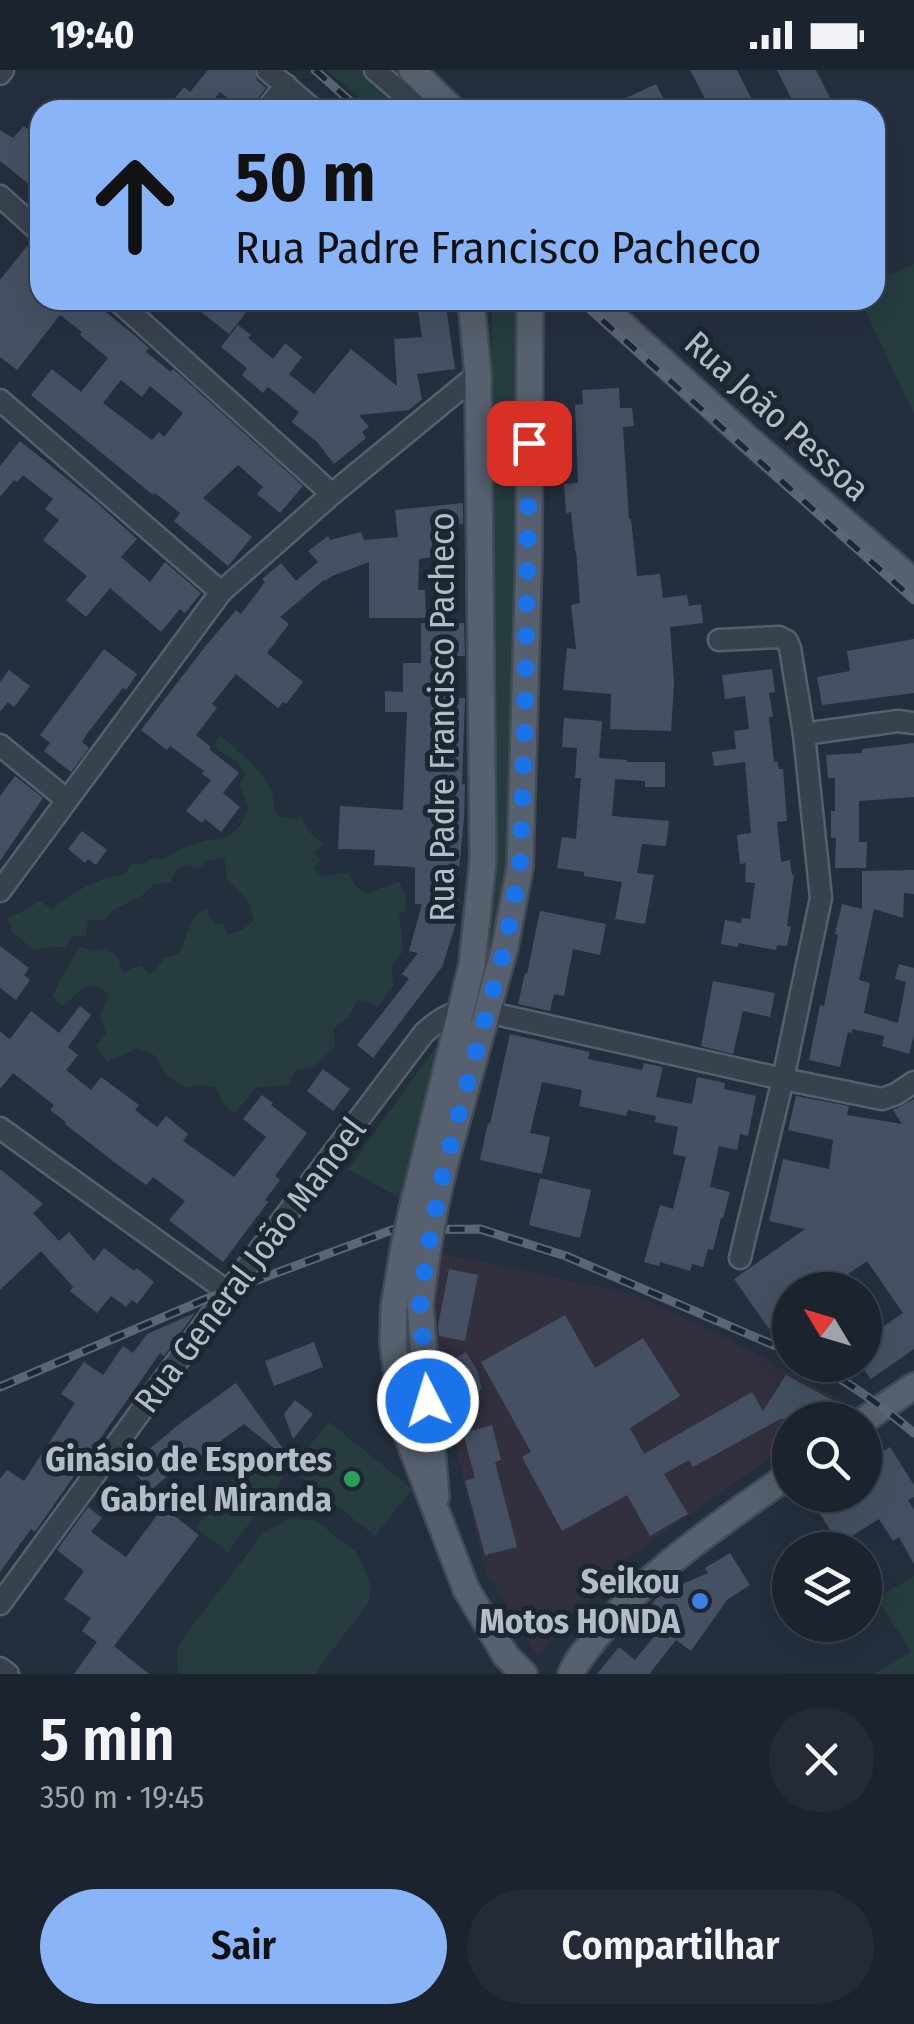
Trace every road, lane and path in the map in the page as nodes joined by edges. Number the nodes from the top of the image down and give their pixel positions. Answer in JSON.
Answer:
{"nodes":[{"id":1,"x":267,"y":70,"type":"edge"},
{"id":2,"x":375,"y":70,"type":"edge"},
{"id":3,"x":412,"y":70,"type":"edge"},
{"id":4,"x":286,"y":85,"type":"junction"},
{"id":5,"x":274,"y":100,"type":"edge"},
{"id":6,"x":303,"y":100,"type":"edge"},
{"id":7,"x":412,"y":100,"type":"edge"},
{"id":8,"x":421,"y":100,"type":"edge"},
{"id":9,"x":443,"y":100,"type":"edge"},
{"id":10,"x":0,"y":196,"type":"edge"},
{"id":11,"x":30,"y":223,"type":"edge"},
{"id":12,"x":127,"y":310,"type":"edge"},
{"id":13,"x":472,"y":310,"type":"edge"},
{"id":14,"x":530,"y":310,"type":"edge"},
{"id":15,"x":605,"y":310,"type":"edge"},
{"id":16,"x":478,"y":374,"type":"junction"},
{"id":17,"x":0,"y":400,"type":"edge"},
{"id":18,"x":332,"y":494,"type":"junction"},
{"id":19,"x":914,"y":582,"type":"edge"},
{"id":20,"x":221,"y":592,"type":"junction"},
{"id":21,"x":719,"y":640,"type":"dead end"},
{"id":22,"x":914,"y":723,"type":"edge"},
{"id":23,"x":804,"y":734,"type":"junction"},
{"id":24,"x":0,"y":745,"type":"edge"},
{"id":25,"x":67,"y":800,"type":"junction"},
{"id":26,"x":483,"y":860,"type":"junction"},
{"id":27,"x":520,"y":867,"type":"junction"},
{"id":28,"x":0,"y":891,"type":"edge"},
{"id":29,"x":474,"y":1011,"type":"junction"},
{"id":30,"x":783,"y":1079,"type":"junction"},
{"id":31,"x":914,"y":1082,"type":"edge"},
{"id":32,"x":0,"y":1128,"type":"edge"},
{"id":33,"x":740,"y":1258,"type":"dead end"},
{"id":34,"x":228,"y":1292,"type":"junction"},
{"id":35,"x":914,"y":1386,"type":"edge"},
{"id":36,"x":882,"y":1408,"type":"edge"},
{"id":37,"x":772,"y":1487,"type":"edge"},
{"id":38,"x":0,"y":1604,"type":"edge"},
{"id":39,"x":0,"y":1668,"type":"edge"},
{"id":40,"x":514,"y":1668,"type":"edge"},
{"id":41,"x":570,"y":1671,"type":"edge"},
{"id":42,"x":8,"y":1674,"type":"edge"}],
"edges":[{"from":1,"to":4,"type":"street"},
{"from":2,"to":7,"type":"street"},
{"from":3,"to":8,"type":"main road"},
{"from":3,"to":9,"type":"main road"},
{"from":4,"to":5,"type":"street"},
{"from":4,"to":6,"type":"street"},
{"from":10,"to":11,"type":"street"},
{"from":12,"to":18,"type":"street"},
{"from":13,"to":16,"type":"main road","name":"Rua Padre Francisco Pacheco"},
{"from":14,"to":27,"type":"main road","name":"Rua Padre Francisco Pacheco"},
{"from":15,"to":19,"type":"main road","name":"Rua João Pessoa"},
{"from":16,"to":18,"type":"street"},
{"from":16,"to":26,"type":"main road","name":"Rua Padre Francisco Pacheco"},
{"from":17,"to":20,"type":"street"},
{"from":18,"to":20,"type":"street"},
{"from":20,"to":25,"type":"street"},
{"from":21,"to":23,"type":"street"},
{"from":22,"to":23,"type":"street"},
{"from":23,"to":30,"type":"street"},
{"from":24,"to":25,"type":"street"},
{"from":25,"to":28,"type":"street"},
{"from":26,"to":27,"type":"main road"},
{"from":26,"to":29,"type":"main road","name":"Rua Padre Francisco Pacheco"},
{"from":27,"to":29,"type":"main road","name":"Rua Padre Francisco Pacheco"},
{"from":29,"to":30,"type":"street"},
{"from":29,"to":34,"type":"street","name":"Rua General João Manoel"},
{"from":29,"to":40,"type":"main road","name":"Rua Padre Francisco Pacheco","bridge":true},
{"from":30,"to":31,"type":"street"},
{"from":30,"to":33,"type":"street"},
{"from":32,"to":34,"type":"street"},
{"from":34,"to":38,"type":"street","name":"Rua General João Manoel"},
{"from":35,"to":36,"type":"main road"},
{"from":37,"to":41,"type":"main road"},
{"from":39,"to":42,"type":"street"}]}
